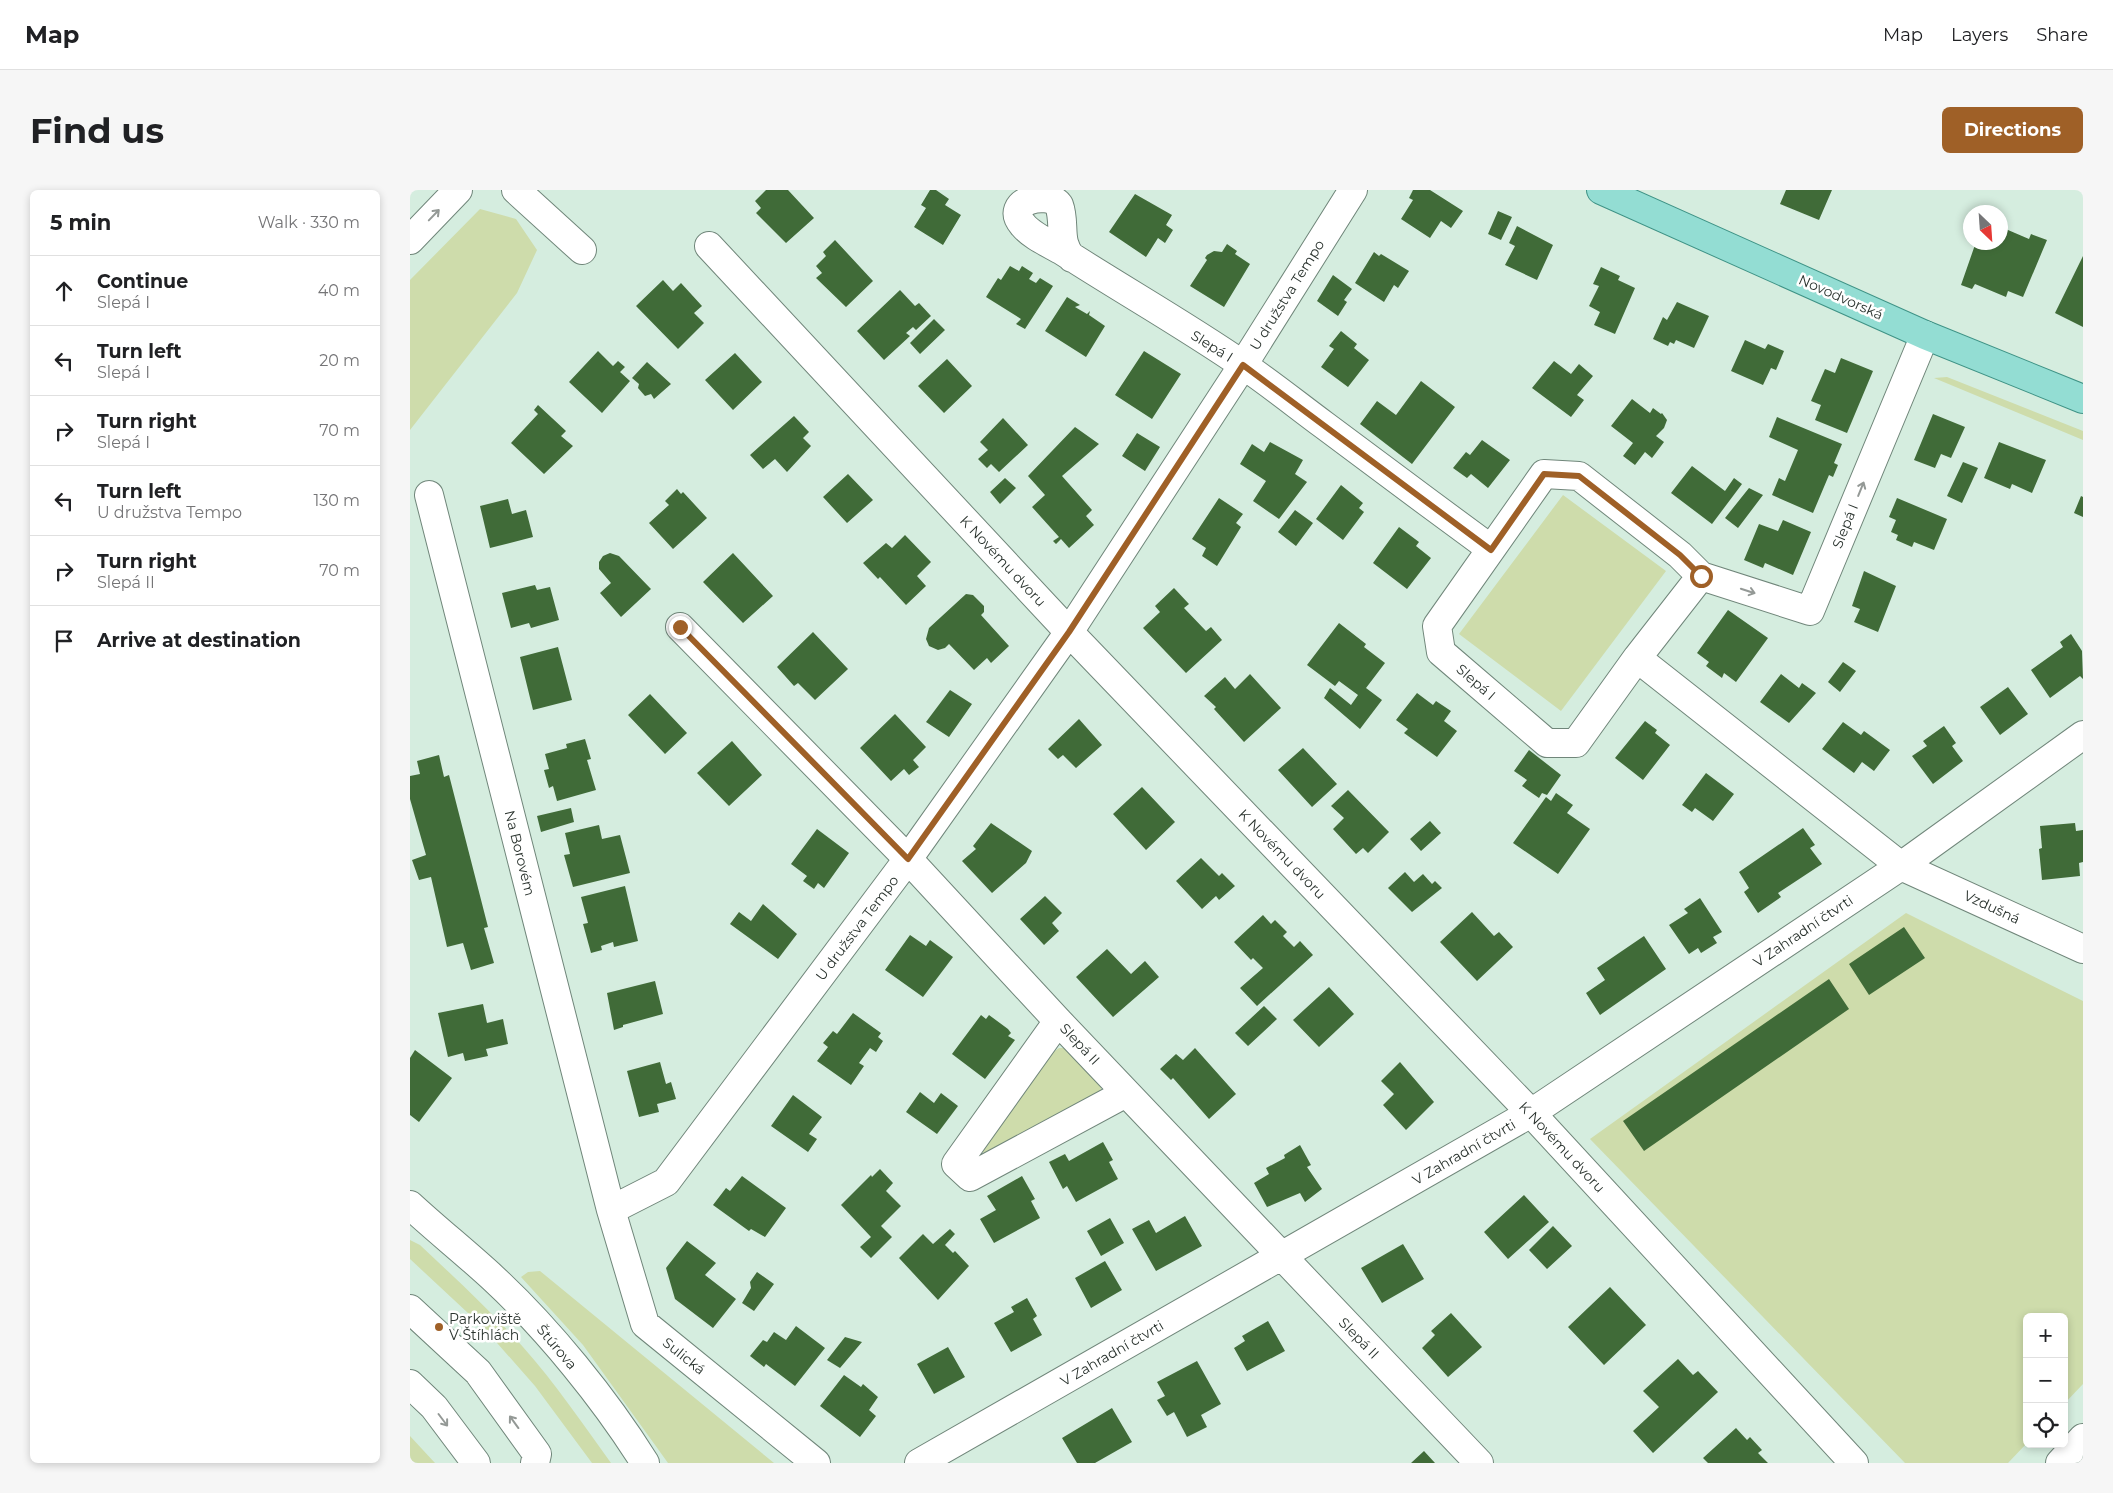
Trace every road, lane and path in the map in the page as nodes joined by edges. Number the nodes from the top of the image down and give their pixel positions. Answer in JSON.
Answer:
{"nodes":[{"id":1,"x":458,"y":190,"type":"edge"},
{"id":2,"x":516,"y":190,"type":"edge"},
{"id":3,"x":1353,"y":190,"type":"edge"},
{"id":4,"x":1601,"y":190,"type":"edge"},
{"id":5,"x":410,"y":240,"type":"edge"},
{"id":6,"x":709,"y":246,"type":"dead end"},
{"id":7,"x":582,"y":250,"type":"dead end"},
{"id":8,"x":1072,"y":258,"type":"dead end"},
{"id":9,"x":1924,"y":335,"type":"junction"},
{"id":10,"x":1243,"y":365,"type":"junction"},
{"id":11,"x":2083,"y":399,"type":"edge"},
{"id":12,"x":429,"y":496,"type":"dead end"},
{"id":13,"x":1491,"y":550,"type":"junction"},
{"id":14,"x":1701,"y":576,"type":"junction"},
{"id":15,"x":680,"y":627,"type":"dead end"},
{"id":16,"x":1069,"y":632,"type":"junction"},
{"id":17,"x":1637,"y":658,"type":"junction"},
{"id":18,"x":2083,"y":735,"type":"edge"},
{"id":19,"x":908,"y":859,"type":"junction"},
{"id":20,"x":1901,"y":866,"type":"junction"},
{"id":21,"x":2083,"y":949,"type":"edge"},
{"id":22,"x":1058,"y":1021,"type":"junction"},
{"id":23,"x":1126,"y":1093,"type":"junction"},
{"id":24,"x":1531,"y":1113,"type":"junction"},
{"id":25,"x":410,"y":1205,"type":"edge"},
{"id":26,"x":611,"y":1210,"type":"junction"},
{"id":27,"x":1281,"y":1257,"type":"junction"},
{"id":28,"x":410,"y":1309,"type":"edge"},
{"id":29,"x":410,"y":1384,"type":"edge"},
{"id":30,"x":2083,"y":1438,"type":"edge"},
{"id":31,"x":476,"y":1463,"type":"edge"},
{"id":32,"x":535,"y":1463,"type":"edge"},
{"id":33,"x":645,"y":1463,"type":"edge"},
{"id":34,"x":816,"y":1463,"type":"edge"},
{"id":35,"x":919,"y":1463,"type":"edge"},
{"id":36,"x":1479,"y":1463,"type":"edge"},
{"id":37,"x":1854,"y":1463,"type":"edge"},
{"id":38,"x":2060,"y":1463,"type":"edge"}],
"edges":[{"from":5,"to":1,"type":"street","one_way":true},
{"from":2,"to":7,"type":"street"},
{"from":3,"to":10,"type":"street","name":"U družstva Tempo"},
{"from":4,"to":9,"type":"main road","name":"Novodvorská"},
{"from":6,"to":16,"type":"street","name":"K Novému dvoru"},
{"from":8,"to":10,"type":"street","name":"Slepá I"},
{"from":9,"to":11,"type":"main road","name":"Novodvorská"},
{"from":14,"to":9,"type":"street","name":"Slepá I","one_way":true},
{"from":10,"to":13,"type":"street","name":"Slepá I"},
{"from":10,"to":16,"type":"street","name":"U družstva Tempo"},
{"from":12,"to":26,"type":"street","name":"Na Borovém"},
{"from":13,"to":14,"type":"street","name":"Slepá I"},
{"from":13,"to":17,"type":"street","name":"Slepá I"},
{"from":14,"to":17,"type":"street","name":"Slepá I"},
{"from":15,"to":19,"type":"street","name":"Slepá II"},
{"from":16,"to":19,"type":"street","name":"U družstva Tempo"},
{"from":16,"to":24,"type":"street","name":"K Novému dvoru"},
{"from":17,"to":20,"type":"street"},
{"from":18,"to":20,"type":"street","name":"V Zahradní čtvrti"},
{"from":19,"to":22,"type":"street","name":"Slepá II"},
{"from":19,"to":26,"type":"street","name":"U družstva Tempo"},
{"from":20,"to":21,"type":"street","name":"Vzdušná"},
{"from":20,"to":24,"type":"street","name":"V Zahradní čtvrti"},
{"from":22,"to":23,"type":"street","name":"Slepá II"},
{"from":22,"to":23,"type":"street"},
{"from":23,"to":27,"type":"street","name":"Slepá II"},
{"from":24,"to":27,"type":"street","name":"V Zahradní čtvrti"},
{"from":24,"to":37,"type":"street","name":"K Novému dvoru"},
{"from":25,"to":33,"type":"street","name":"Štúrova"},
{"from":26,"to":34,"type":"street","name":"Sulická"},
{"from":27,"to":35,"type":"street","name":"V Zahradní čtvrti"},
{"from":27,"to":36,"type":"street","name":"Slepá II"},
{"from":32,"to":28,"type":"street","one_way":true},
{"from":29,"to":31,"type":"street","one_way":true},
{"from":30,"to":38,"type":"street"}]}
